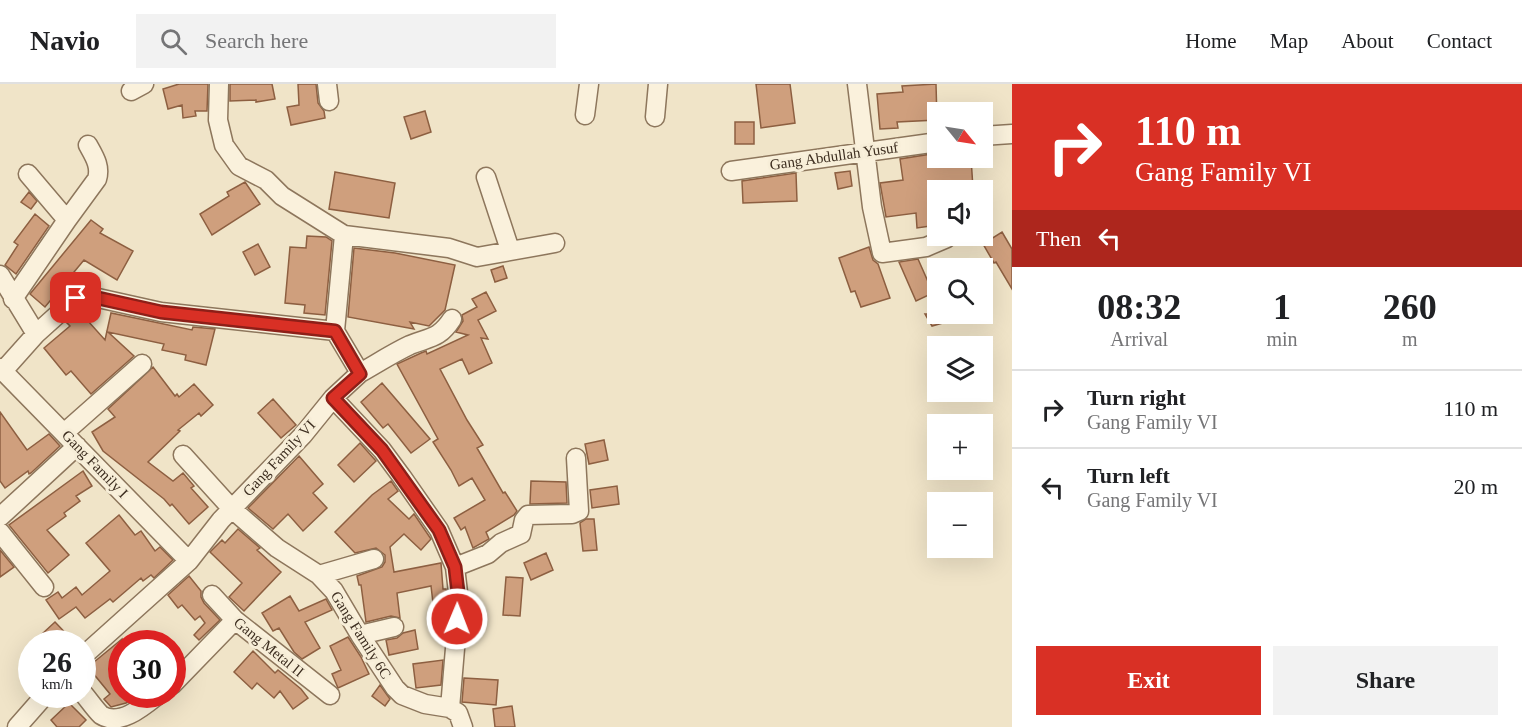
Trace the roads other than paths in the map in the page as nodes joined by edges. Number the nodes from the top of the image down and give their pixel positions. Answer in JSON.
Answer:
{"nodes":[{"id":1,"x":219,"y":84,"type":"edge"},
{"id":2,"x":589,"y":84,"type":"edge"},
{"id":3,"x":658,"y":84,"type":"edge"},
{"id":4,"x":857,"y":84,"type":"edge"},
{"id":5,"x":585,"y":115,"type":"dead end"},
{"id":6,"x":655,"y":117,"type":"dead end"},
{"id":7,"x":1012,"y":134,"type":"edge"},
{"id":8,"x":993,"y":135,"type":"edge"},
{"id":9,"x":927,"y":143,"type":"edge"},
{"id":10,"x":88,"y":145,"type":"dead end"},
{"id":11,"x":866,"y":151,"type":"junction"},
{"id":12,"x":731,"y":171,"type":"dead end"},
{"id":13,"x":28,"y":174,"type":"dead end"},
{"id":14,"x":486,"y":177,"type":"dead end"},
{"id":15,"x":66,"y":220,"type":"junction"},
{"id":16,"x":344,"y":235,"type":"junction"},
{"id":17,"x":555,"y":243,"type":"dead end"},
{"id":18,"x":928,"y":246,"type":"edge"},
{"id":19,"x":510,"y":250,"type":"junction"},
{"id":20,"x":0,"y":276,"type":"edge"},
{"id":21,"x":13,"y":299,"type":"junction"},
{"id":22,"x":452,"y":319,"type":"dead end"},
{"id":23,"x":335,"y":331,"type":"junction"},
{"id":24,"x":36,"y":334,"type":"junction"},
{"id":25,"x":142,"y":364,"type":"dead end"},
{"id":26,"x":2,"y":369,"type":"edge"},
{"id":27,"x":360,"y":374,"type":"junction"},
{"id":28,"x":333,"y":398,"type":"junction"},
{"id":29,"x":71,"y":440,"type":"junction"},
{"id":30,"x":183,"y":455,"type":"dead end"},
{"id":31,"x":576,"y":458,"type":"dead end"},
{"id":32,"x":232,"y":509,"type":"junction"},
{"id":33,"x":0,"y":517,"type":"edge"},
{"id":34,"x":0,"y":532,"type":"edge"},
{"id":35,"x":374,"y":559,"type":"dead end"},
{"id":36,"x":189,"y":561,"type":"junction"},
{"id":37,"x":455,"y":567,"type":"junction"},
{"id":38,"x":319,"y":575,"type":"junction"},
{"id":39,"x":44,"y":587,"type":"dead end"},
{"id":40,"x":212,"y":595,"type":"dead end"},
{"id":41,"x":235,"y":620,"type":"junction"},
{"id":42,"x":394,"y":627,"type":"dead end"},
{"id":43,"x":360,"y":635,"type":"junction"},
{"id":44,"x":96,"y":644,"type":"edge"},
{"id":45,"x":186,"y":671,"type":"edge"},
{"id":46,"x":330,"y":695,"type":"dead end"},
{"id":47,"x":34,"y":708,"type":"edge"},
{"id":48,"x":95,"y":708,"type":"edge"},
{"id":49,"x":140,"y":708,"type":"edge"},
{"id":50,"x":450,"y":708,"type":"junction"},
{"id":51,"x":17,"y":727,"type":"edge"},
{"id":52,"x":463,"y":727,"type":"edge"}],
"edges":[{"from":1,"to":16,"type":"street"},
{"from":2,"to":5,"type":"street"},
{"from":3,"to":6,"type":"street"},
{"from":4,"to":11,"type":"street"},
{"from":7,"to":8,"type":"street"},
{"from":9,"to":11,"type":"street","name":"Gang Abdullah Yusuf"},
{"from":10,"to":15,"type":"street"},
{"from":11,"to":12,"type":"street","name":"Gang Abdullah Yusuf"},
{"from":11,"to":18,"type":"street"},
{"from":13,"to":15,"type":"street"},
{"from":14,"to":19,"type":"street"},
{"from":15,"to":21,"type":"street"},
{"from":16,"to":19,"type":"street"},
{"from":16,"to":23,"type":"street"},
{"from":17,"to":19,"type":"street"},
{"from":20,"to":21,"type":"street"},
{"from":21,"to":24,"type":"street"},
{"from":22,"to":27,"type":"street","name":"Gang Family VI"},
{"from":23,"to":24,"type":"street"},
{"from":23,"to":27,"type":"street"},
{"from":24,"to":26,"type":"street"},
{"from":25,"to":29,"type":"street"},
{"from":26,"to":29,"type":"street","name":"Gang Family I"},
{"from":27,"to":28,"type":"street","name":"Gang Family VI"},
{"from":28,"to":32,"type":"street","name":"Gang Family VI"},
{"from":28,"to":37,"type":"street"},
{"from":29,"to":33,"type":"street"},
{"from":29,"to":36,"type":"street","name":"Gang Family I"},
{"from":30,"to":32,"type":"street","name":"Gang Family 6C"},
{"from":31,"to":37,"type":"street"},
{"from":32,"to":36,"type":"street","name":"Gang Family VI"},
{"from":32,"to":38,"type":"street","name":"Gang Family 6C"},
{"from":34,"to":39,"type":"street"},
{"from":35,"to":38,"type":"street"},
{"from":36,"to":44,"type":"street","name":"Gang Family VI"},
{"from":37,"to":50,"type":"street"},
{"from":38,"to":43,"type":"street","name":"Gang Family 6C"},
{"from":40,"to":41,"type":"street","name":"Gang Metal II"},
{"from":41,"to":45,"type":"street"},
{"from":41,"to":46,"type":"street","name":"Gang Metal II"},
{"from":42,"to":43,"type":"street"},
{"from":43,"to":50,"type":"street","name":"Gang Family 6C"},
{"from":47,"to":51,"type":"street"},
{"from":48,"to":49,"type":"street"},
{"from":50,"to":52,"type":"street"}]}
